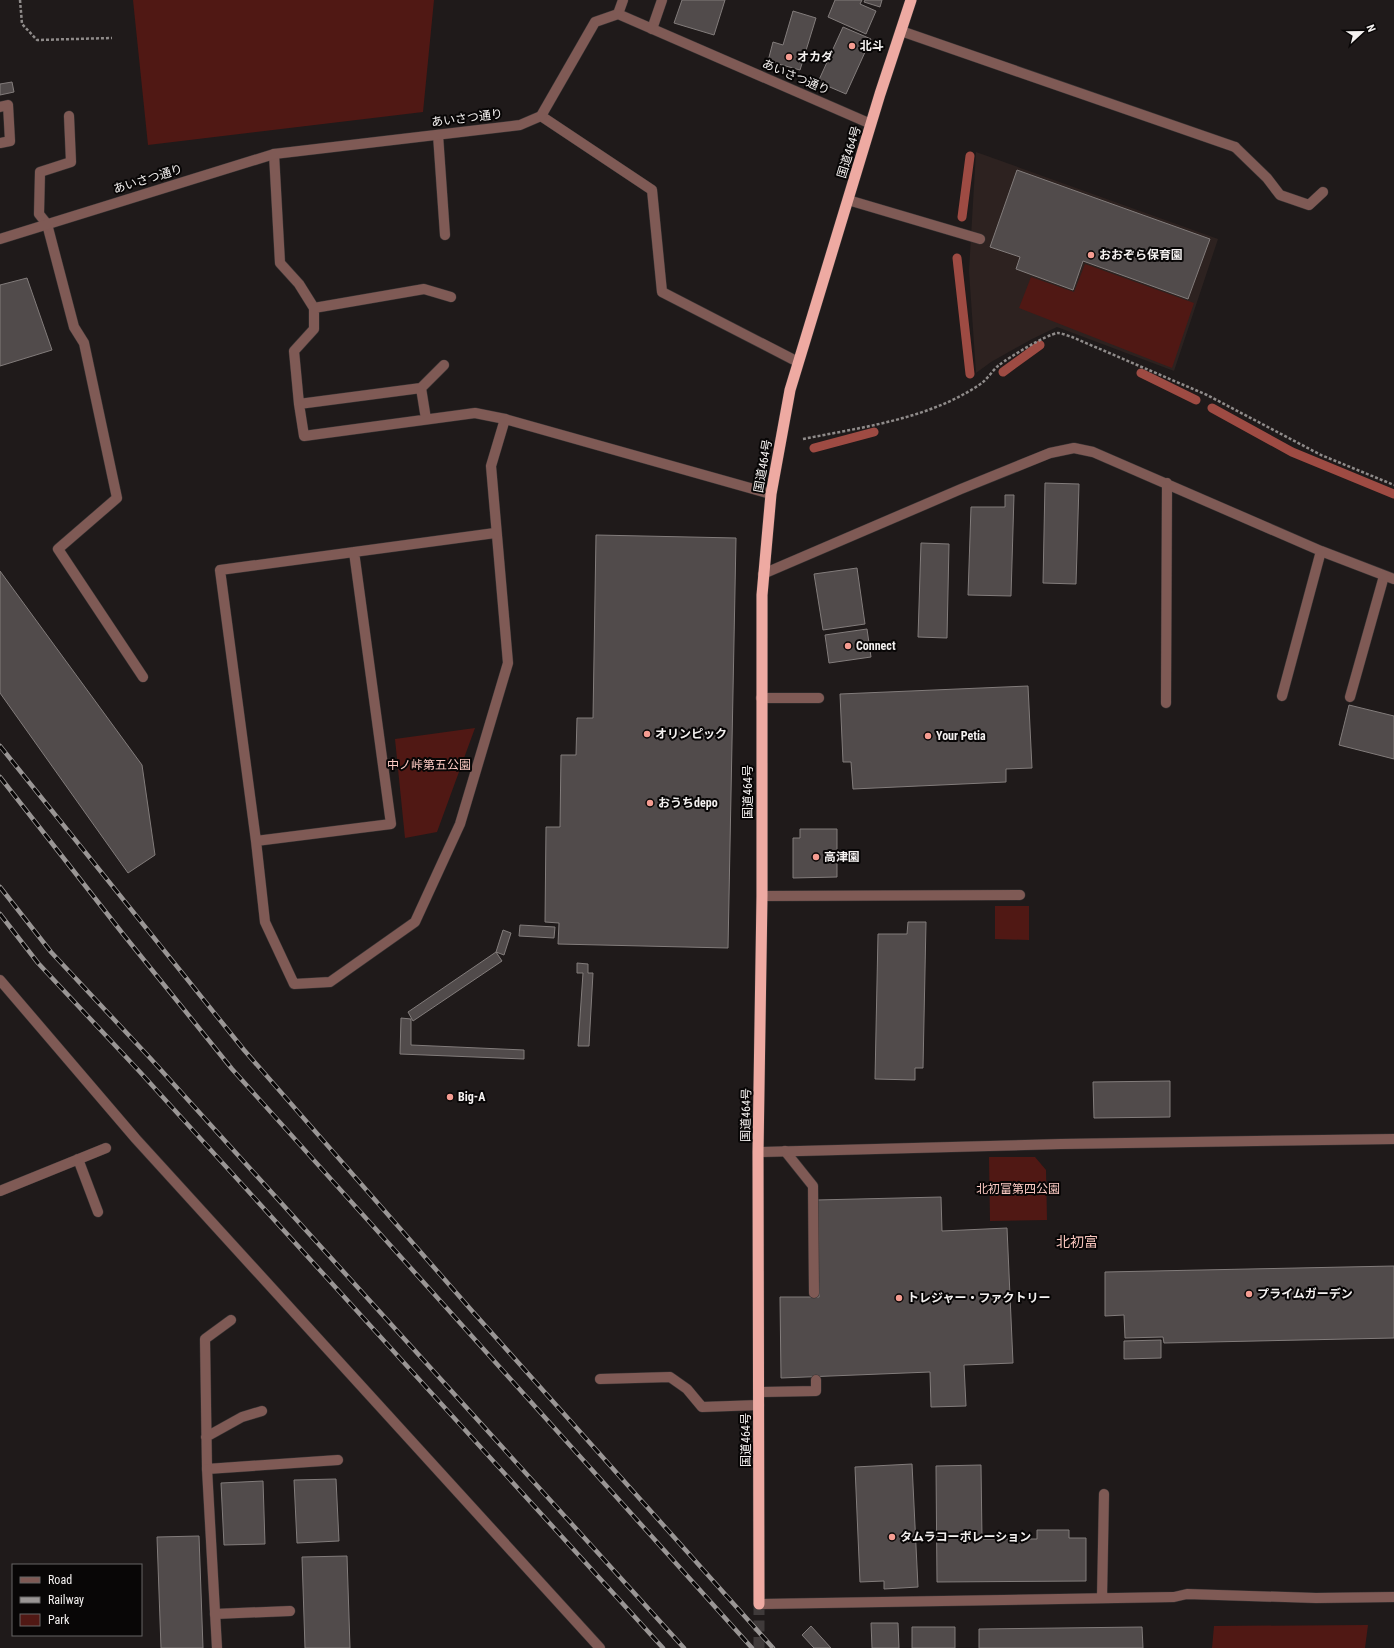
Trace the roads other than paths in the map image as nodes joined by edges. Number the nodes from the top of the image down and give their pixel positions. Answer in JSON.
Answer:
{"nodes":[{"id":1,"x":623,"y":0,"type":"edge"},
{"id":2,"x":662,"y":0,"type":"edge"},
{"id":3,"x":911,"y":0,"type":"edge"},
{"id":4,"x":618,"y":14,"type":"junction"},
{"id":5,"x":652,"y":29,"type":"junction"},
{"id":6,"x":901,"y":31,"type":"junction"},
{"id":7,"x":0,"y":107,"type":"edge"},
{"id":8,"x":69,"y":116,"type":"dead end"},
{"id":9,"x":541,"y":116,"type":"junction"},
{"id":10,"x":871,"y":124,"type":"junction"},
{"id":11,"x":438,"y":135,"type":"junction"},
{"id":12,"x":0,"y":143,"type":"edge"},
{"id":13,"x":274,"y":154,"type":"junction"},
{"id":14,"x":1323,"y":192,"type":"dead end"},
{"id":15,"x":848,"y":200,"type":"junction"},
{"id":16,"x":47,"y":224,"type":"junction"},
{"id":17,"x":445,"y":235,"type":"dead end"},
{"id":18,"x":0,"y":239,"type":"edge"},
{"id":19,"x":980,"y":239,"type":"dead end"},
{"id":20,"x":451,"y":297,"type":"dead end"},
{"id":21,"x":314,"y":308,"type":"junction"},
{"id":22,"x":798,"y":362,"type":"junction"},
{"id":23,"x":444,"y":365,"type":"dead end"},
{"id":24,"x":421,"y":388,"type":"junction"},
{"id":25,"x":299,"y":404,"type":"junction"},
{"id":26,"x":426,"y":419,"type":"junction"},
{"id":27,"x":505,"y":419,"type":"junction"},
{"id":28,"x":1167,"y":483,"type":"junction"},
{"id":29,"x":771,"y":494,"type":"junction"},
{"id":30,"x":496,"y":533,"type":"junction"},
{"id":31,"x":1321,"y":551,"type":"junction"},
{"id":32,"x":354,"y":552,"type":"junction"},
{"id":33,"x":763,"y":574,"type":"junction"},
{"id":34,"x":1389,"y":578,"type":"edge"},
{"id":35,"x":143,"y":678,"type":"dead end"},
{"id":36,"x":1282,"y":696,"type":"dead end"},
{"id":37,"x":1350,"y":697,"type":"dead end"},
{"id":38,"x":761,"y":698,"type":"junction"},
{"id":39,"x":819,"y":698,"type":"dead end"},
{"id":40,"x":1166,"y":703,"type":"dead end"},
{"id":41,"x":256,"y":841,"type":"junction"},
{"id":42,"x":762,"y":896,"type":"junction"},
{"id":43,"x":1020,"y":896,"type":"dead end"},
{"id":44,"x":0,"y":980,"type":"edge"},
{"id":45,"x":1394,"y":1139,"type":"edge"},
{"id":46,"x":106,"y":1148,"type":"dead end"},
{"id":47,"x":785,"y":1151,"type":"junction"},
{"id":48,"x":758,"y":1152,"type":"junction"},
{"id":49,"x":78,"y":1159,"type":"junction"},
{"id":50,"x":0,"y":1191,"type":"edge"},
{"id":51,"x":98,"y":1212,"type":"dead end"},
{"id":52,"x":814,"y":1293,"type":"dead end"},
{"id":53,"x":231,"y":1320,"type":"dead end"},
{"id":54,"x":600,"y":1378,"type":"dead end"},
{"id":55,"x":816,"y":1380,"type":"dead end"},
{"id":56,"x":759,"y":1392,"type":"junction"},
{"id":57,"x":759,"y":1405,"type":"junction"},
{"id":58,"x":262,"y":1411,"type":"dead end"},
{"id":59,"x":206,"y":1437,"type":"junction"},
{"id":60,"x":338,"y":1460,"type":"dead end"},
{"id":61,"x":207,"y":1469,"type":"junction"},
{"id":62,"x":1104,"y":1494,"type":"dead end"},
{"id":63,"x":1394,"y":1597,"type":"edge"},
{"id":64,"x":1102,"y":1598,"type":"junction"},
{"id":65,"x":759,"y":1604,"type":"joint"},
{"id":66,"x":290,"y":1610,"type":"dead end"},
{"id":67,"x":215,"y":1614,"type":"junction"},
{"id":68,"x":217,"y":1648,"type":"edge"},
{"id":69,"x":600,"y":1648,"type":"edge"}],
"edges":[{"from":1,"to":4,"type":"street"},
{"from":2,"to":5,"type":"street"},
{"from":3,"to":6,"type":"highway","name":"国道464号"},
{"from":4,"to":5,"type":"street","name":"あいさつ通り"},
{"from":4,"to":9,"type":"street"},
{"from":5,"to":10,"type":"street","name":"あいさつ通り"},
{"from":6,"to":10,"type":"highway","name":"国道464号"},
{"from":6,"to":14,"type":"street"},
{"from":7,"to":12,"type":"street"},
{"from":8,"to":16,"type":"street"},
{"from":9,"to":11,"type":"street","name":"あいさつ通り"},
{"from":9,"to":22,"type":"street"},
{"from":10,"to":15,"type":"highway","name":"国道464号"},
{"from":11,"to":13,"type":"street","name":"あいさつ通り"},
{"from":11,"to":17,"type":"street"},
{"from":13,"to":16,"type":"street","name":"あいさつ通り"},
{"from":13,"to":21,"type":"street"},
{"from":15,"to":19,"type":"street"},
{"from":15,"to":22,"type":"highway","name":"国道464号"},
{"from":16,"to":18,"type":"street","name":"あいさつ通り"},
{"from":16,"to":35,"type":"street"},
{"from":20,"to":21,"type":"street"},
{"from":21,"to":25,"type":"street"},
{"from":22,"to":29,"type":"highway","name":"国道464号"},
{"from":23,"to":24,"type":"street"},
{"from":24,"to":25,"type":"street"},
{"from":24,"to":26,"type":"street"},
{"from":25,"to":26,"type":"street"},
{"from":26,"to":27,"type":"street"},
{"from":27,"to":29,"type":"street"},
{"from":27,"to":30,"type":"street"},
{"from":28,"to":31,"type":"street"},
{"from":28,"to":33,"type":"street"},
{"from":28,"to":40,"type":"street"},
{"from":29,"to":33,"type":"highway","name":"国道464号"},
{"from":30,"to":32,"type":"street"},
{"from":30,"to":41,"type":"street"},
{"from":31,"to":34,"type":"street"},
{"from":31,"to":36,"type":"street"},
{"from":32,"to":41,"type":"street"},
{"from":32,"to":41,"type":"street"},
{"from":33,"to":38,"type":"highway","name":"国道464号"},
{"from":34,"to":37,"type":"street"},
{"from":38,"to":39,"type":"street"},
{"from":38,"to":42,"type":"highway","name":"国道464号"},
{"from":42,"to":43,"type":"street"},
{"from":42,"to":48,"type":"highway","name":"国道464号"},
{"from":44,"to":69,"type":"street"},
{"from":45,"to":47,"type":"street"},
{"from":46,"to":49,"type":"street"},
{"from":47,"to":48,"type":"street"},
{"from":47,"to":52,"type":"street"},
{"from":48,"to":56,"type":"highway","name":"国道464号"},
{"from":49,"to":50,"type":"street"},
{"from":49,"to":51,"type":"street"},
{"from":53,"to":59,"type":"street"},
{"from":54,"to":57,"type":"street"},
{"from":55,"to":56,"type":"street"},
{"from":56,"to":57,"type":"highway","name":"国道464号"},
{"from":57,"to":65,"type":"highway","name":"国道464号"},
{"from":58,"to":59,"type":"street"},
{"from":59,"to":61,"type":"street"},
{"from":60,"to":61,"type":"street"},
{"from":61,"to":67,"type":"street"},
{"from":62,"to":64,"type":"street"},
{"from":63,"to":64,"type":"street"},
{"from":64,"to":65,"type":"street"},
{"from":66,"to":67,"type":"street"},
{"from":67,"to":68,"type":"street"}]}
